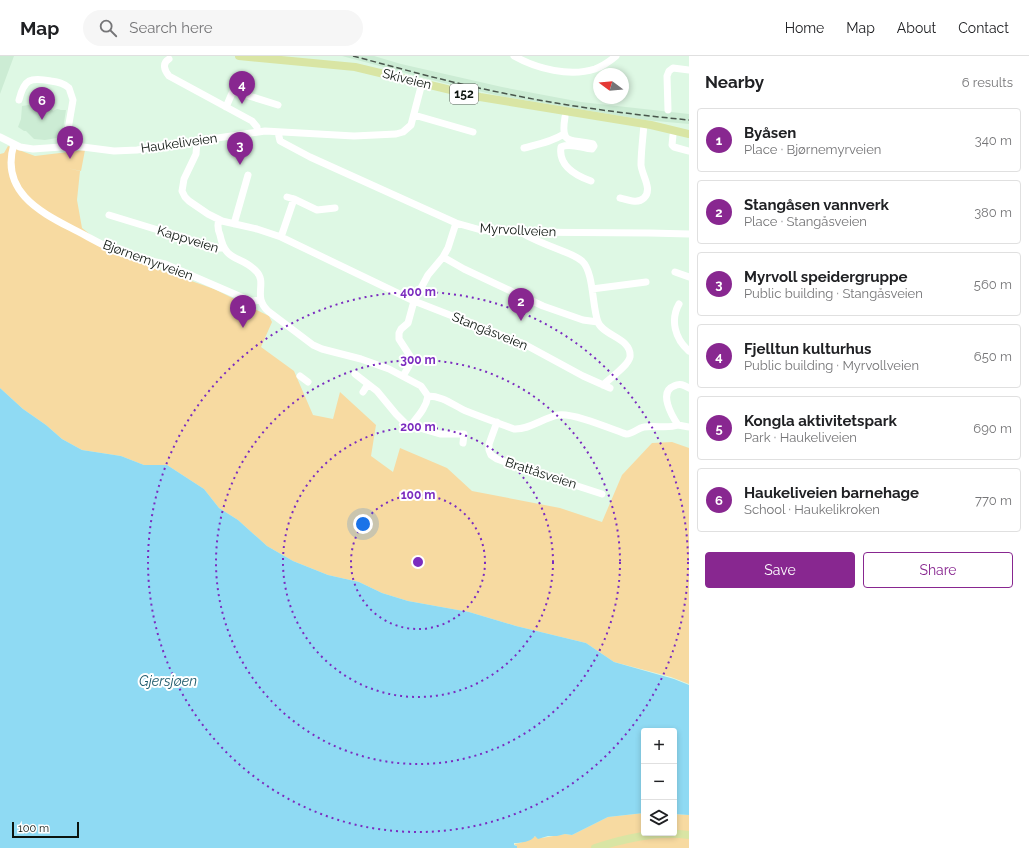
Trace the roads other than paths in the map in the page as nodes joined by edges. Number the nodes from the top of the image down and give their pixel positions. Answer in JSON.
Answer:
{"nodes":[{"id":1,"x":239,"y":56,"type":"edge"},
{"id":2,"x":514,"y":56,"type":"edge"},
{"id":3,"x":616,"y":56,"type":"edge"},
{"id":4,"x":169,"y":59,"type":"dead end"},
{"id":5,"x":689,"y":70,"type":"edge"},
{"id":6,"x":422,"y":83,"type":"junction"},
{"id":7,"x":19,"y":100,"type":"dead end"},
{"id":8,"x":278,"y":105,"type":"dead end"},
{"id":9,"x":226,"y":107,"type":"junction"},
{"id":10,"x":668,"y":110,"type":"dead end"},
{"id":11,"x":414,"y":115,"type":"junction"},
{"id":12,"x":566,"y":116,"type":"dead end"},
{"id":13,"x":644,"y":124,"type":"junction"},
{"id":14,"x":257,"y":132,"type":"junction"},
{"id":15,"x":278,"y":132,"type":"junction"},
{"id":16,"x":473,"y":132,"type":"dead end"},
{"id":17,"x":564,"y":134,"type":"junction"},
{"id":18,"x":689,"y":134,"type":"edge"},
{"id":19,"x":673,"y":135,"type":"dead end"},
{"id":20,"x":0,"y":136,"type":"edge"},
{"id":21,"x":197,"y":141,"type":"junction"},
{"id":22,"x":14,"y":144,"type":"junction"},
{"id":23,"x":65,"y":147,"type":"junction"},
{"id":24,"x":524,"y":148,"type":"dead end"},
{"id":25,"x":689,"y":151,"type":"edge"},
{"id":26,"x":248,"y":175,"type":"dead end"},
{"id":27,"x":591,"y":181,"type":"dead end"},
{"id":28,"x":620,"y":198,"type":"dead end"},
{"id":29,"x":335,"y":208,"type":"dead end"},
{"id":30,"x":109,"y":215,"type":"dead end"},
{"id":31,"x":219,"y":220,"type":"junction"},
{"id":32,"x":456,"y":223,"type":"junction"},
{"id":33,"x":234,"y":224,"type":"junction"},
{"id":34,"x":522,"y":233,"type":"junction"},
{"id":35,"x":689,"y":234,"type":"edge"},
{"id":36,"x":281,"y":237,"type":"junction"},
{"id":37,"x":223,"y":248,"type":"junction"},
{"id":38,"x":443,"y":257,"type":"junction"},
{"id":39,"x":678,"y":275,"type":"dead end"},
{"id":40,"x":689,"y":277,"type":"edge"},
{"id":41,"x":646,"y":282,"type":"dead end"},
{"id":42,"x":592,"y":289,"type":"junction"},
{"id":43,"x":261,"y":300,"type":"junction"},
{"id":44,"x":414,"y":301,"type":"junction"},
{"id":45,"x":675,"y":307,"type":"dead end"},
{"id":46,"x":598,"y":322,"type":"junction"},
{"id":47,"x":689,"y":351,"type":"edge"},
{"id":48,"x":355,"y":374,"type":"dead end"},
{"id":49,"x":300,"y":376,"type":"dead end"},
{"id":50,"x":403,"y":376,"type":"junction"},
{"id":51,"x":308,"y":382,"type":"dead end"},
{"id":52,"x":368,"y":384,"type":"junction"},
{"id":53,"x":603,"y":385,"type":"junction"},
{"id":54,"x":610,"y":388,"type":"dead end"},
{"id":55,"x":689,"y":388,"type":"edge"},
{"id":56,"x":363,"y":392,"type":"dead end"},
{"id":57,"x":428,"y":396,"type":"junction"},
{"id":58,"x":497,"y":422,"type":"junction"},
{"id":59,"x":411,"y":425,"type":"junction"},
{"id":60,"x":678,"y":425,"type":"junction"},
{"id":61,"x":689,"y":427,"type":"edge"},
{"id":62,"x":463,"y":442,"type":"dead end"},
{"id":63,"x":602,"y":494,"type":"dead end"},
{"id":64,"x":689,"y":835,"type":"edge"},
{"id":65,"x":595,"y":848,"type":"edge"}],
"edges":[{"from":1,"to":6,"type":"main road","name":"Skiveien","number":"152"},
{"from":2,"to":3,"type":"street"},
{"from":4,"to":9,"type":"street"},
{"from":5,"to":10,"type":"street"},
{"from":6,"to":11,"type":"street","name":"Haukeliveien"},
{"from":6,"to":13,"type":"main road","name":"Skiveien","number":"152"},
{"from":7,"to":23,"type":"street"},
{"from":8,"to":9,"type":"street"},
{"from":9,"to":14,"type":"street"},
{"from":11,"to":15,"type":"street","name":"Haukeliveien"},
{"from":11,"to":16,"type":"street"},
{"from":12,"to":17,"type":"street"},
{"from":13,"to":18,"type":"main road","name":"Skiveien","number":"152"},
{"from":13,"to":28,"type":"street"},
{"from":14,"to":15,"type":"street","name":"Haukeliveien"},
{"from":14,"to":21,"type":"street","name":"Haukeliveien"},
{"from":15,"to":32,"type":"street","name":"Myrvollveien"},
{"from":17,"to":24,"type":"street"},
{"from":17,"to":27,"type":"street"},
{"from":19,"to":25,"type":"street"},
{"from":20,"to":22,"type":"street","name":"Haukeliveien"},
{"from":21,"to":23,"type":"street","name":"Haukeliveien"},
{"from":21,"to":31,"type":"street","name":"Stangåsveien"},
{"from":22,"to":23,"type":"street","name":"Haukeliveien"},
{"from":22,"to":43,"type":"street","name":"Bjørnemyrveien"},
{"from":26,"to":33,"type":"street"},
{"from":29,"to":36,"type":"street"},
{"from":30,"to":37,"type":"street","name":"Kappveien"},
{"from":31,"to":33,"type":"street","name":"Stangåsveien"},
{"from":31,"to":37,"type":"street"},
{"from":32,"to":34,"type":"street","name":"Myrvollveien"},
{"from":32,"to":38,"type":"street"},
{"from":33,"to":36,"type":"street","name":"Stangåsveien"},
{"from":34,"to":35,"type":"street","name":"Myrvollveien"},
{"from":34,"to":42,"type":"street"},
{"from":36,"to":44,"type":"street","name":"Stangåsveien"},
{"from":37,"to":43,"type":"street","name":"Kappveien"},
{"from":38,"to":44,"type":"street"},
{"from":38,"to":46,"type":"street"},
{"from":39,"to":40,"type":"street"},
{"from":41,"to":42,"type":"street"},
{"from":42,"to":46,"type":"street"},
{"from":43,"to":50,"type":"street"},
{"from":44,"to":50,"type":"street"},
{"from":44,"to":53,"type":"street","name":"Stangåsveien"},
{"from":45,"to":47,"type":"street"},
{"from":46,"to":53,"type":"street"},
{"from":48,"to":52,"type":"street"},
{"from":49,"to":51,"type":"street"},
{"from":50,"to":57,"type":"street"},
{"from":52,"to":56,"type":"street"},
{"from":52,"to":59,"type":"street"},
{"from":53,"to":54,"type":"street","name":"Stangåsveien"},
{"from":55,"to":60,"type":"street"},
{"from":57,"to":58,"type":"street"},
{"from":57,"to":59,"type":"street"},
{"from":58,"to":60,"type":"street"},
{"from":58,"to":63,"type":"street","name":"Brattåsveien"},
{"from":59,"to":62,"type":"street"},
{"from":60,"to":61,"type":"street"},
{"from":64,"to":65,"type":"main road"}]}
